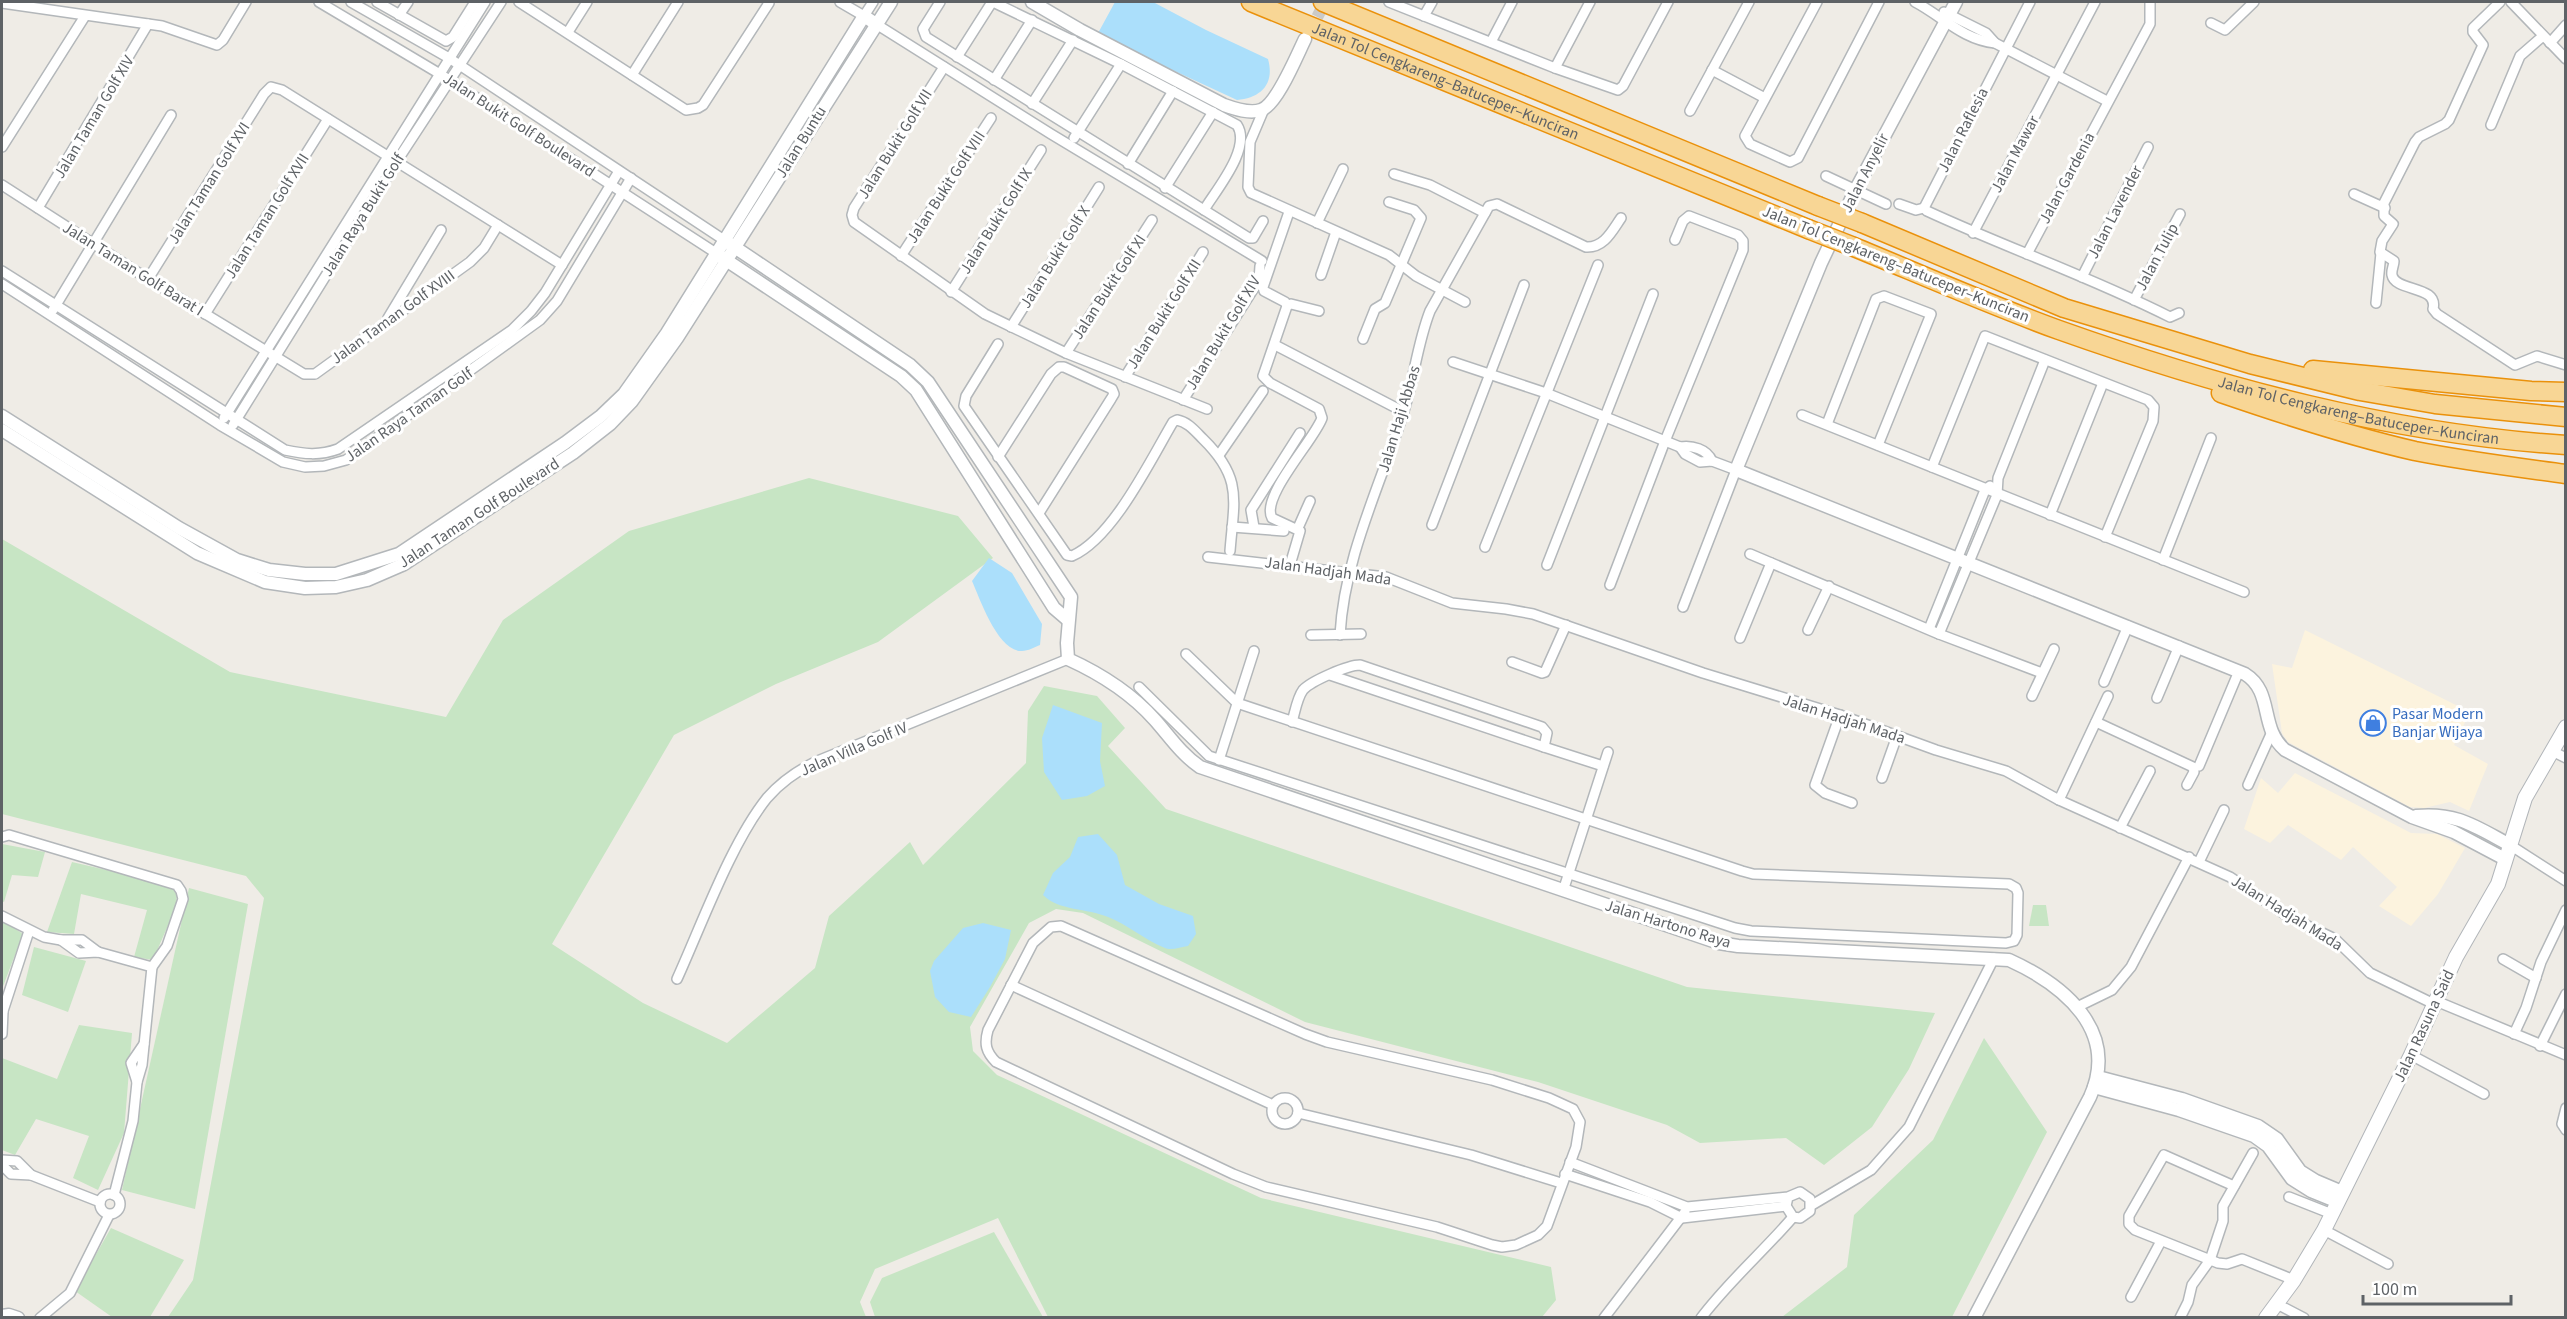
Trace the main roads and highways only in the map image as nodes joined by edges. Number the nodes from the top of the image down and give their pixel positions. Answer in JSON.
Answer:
{"nodes":[{"id":1,"x":1251,"y":2,"type":"edge"},
{"id":2,"x":1323,"y":2,"type":"edge"},
{"id":3,"x":2125,"y":353,"type":"junction"},
{"id":4,"x":2250,"y":364,"type":"junction"},
{"id":5,"x":2565,"y":392,"type":"edge"},
{"id":6,"x":2565,"y":417,"type":"edge"},
{"id":7,"x":2565,"y":445,"type":"edge"},
{"id":8,"x":2565,"y":474,"type":"edge"},
{"id":9,"x":2565,"y":727,"type":"edge"},
{"id":10,"x":2266,"y":1317,"type":"edge"}],
"edges":[{"from":1,"to":3,"type":"highway","name":"Jalan Tol Cengkareng–Batuceper–Kunciran","bridge":true},
{"from":2,"to":4,"type":"highway","name":"Jalan Tol Cengkareng–Batuceper–Kunciran","bridge":true},
{"from":3,"to":7,"type":"highway","name":"Jalan Tol Cengkareng–Batuceper–Kunciran"},
{"from":3,"to":8,"type":"highway"},
{"from":4,"to":5,"type":"highway"},
{"from":4,"to":6,"type":"highway","name":"Jalan Tol Cengkareng–Batuceper–Kunciran"},
{"from":9,"to":10,"type":"main road","name":"Jalan Rasuna Said"}]}
